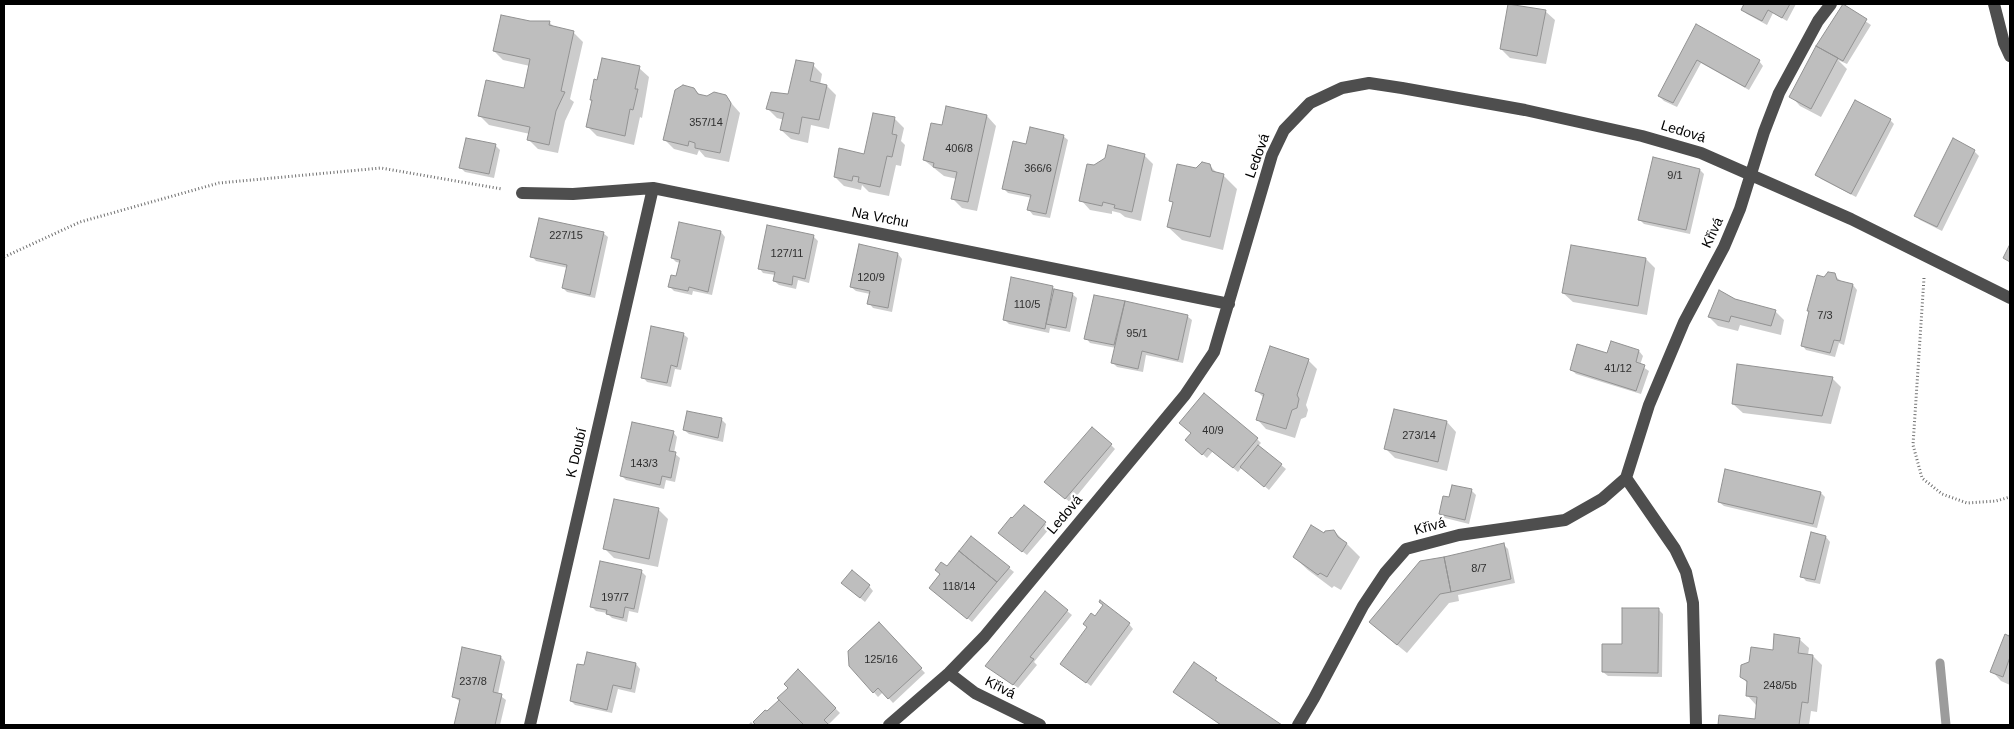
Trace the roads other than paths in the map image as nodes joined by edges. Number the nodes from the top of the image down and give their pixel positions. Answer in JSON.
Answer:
{"nodes":[{"id":1,"x":1831,"y":4,"type":"edge"},
{"id":2,"x":1994,"y":4,"type":"edge"},
{"id":3,"x":2010,"y":56,"type":"edge"},
{"id":4,"x":1752,"y":174,"type":"junction"},
{"id":5,"x":653,"y":188,"type":"junction"},
{"id":6,"x":522,"y":192,"type":"road end"},
{"id":7,"x":2010,"y":298,"type":"edge"},
{"id":8,"x":1229,"y":304,"type":"junction"},
{"id":9,"x":1626,"y":478,"type":"junction"},
{"id":10,"x":950,"y":673,"type":"junction"},
{"id":11,"x":530,"y":725,"type":"edge"},
{"id":12,"x":890,"y":725,"type":"edge"},
{"id":13,"x":1040,"y":725,"type":"edge"},
{"id":14,"x":1298,"y":725,"type":"edge"},
{"id":15,"x":1696,"y":725,"type":"edge"}],
"edges":[{"from":1,"to":4,"type":"street","name":"Křivá"},
{"from":2,"to":3,"type":"street"},
{"from":4,"to":7,"type":"street","name":"Ledová"},
{"from":4,"to":8,"type":"street","name":"Ledová"},
{"from":4,"to":9,"type":"street","name":"Křivá"},
{"from":5,"to":6,"type":"street","name":"Na Vrchu"},
{"from":5,"to":8,"type":"street","name":"Na Vrchu"},
{"from":5,"to":11,"type":"street","name":"K Doubí"},
{"from":8,"to":10,"type":"street","name":"Ledová"},
{"from":9,"to":14,"type":"street","name":"Křivá"},
{"from":9,"to":15,"type":"street"},
{"from":10,"to":12,"type":"street","name":"Ledová"},
{"from":10,"to":13,"type":"street","name":"Křivá"}]}
